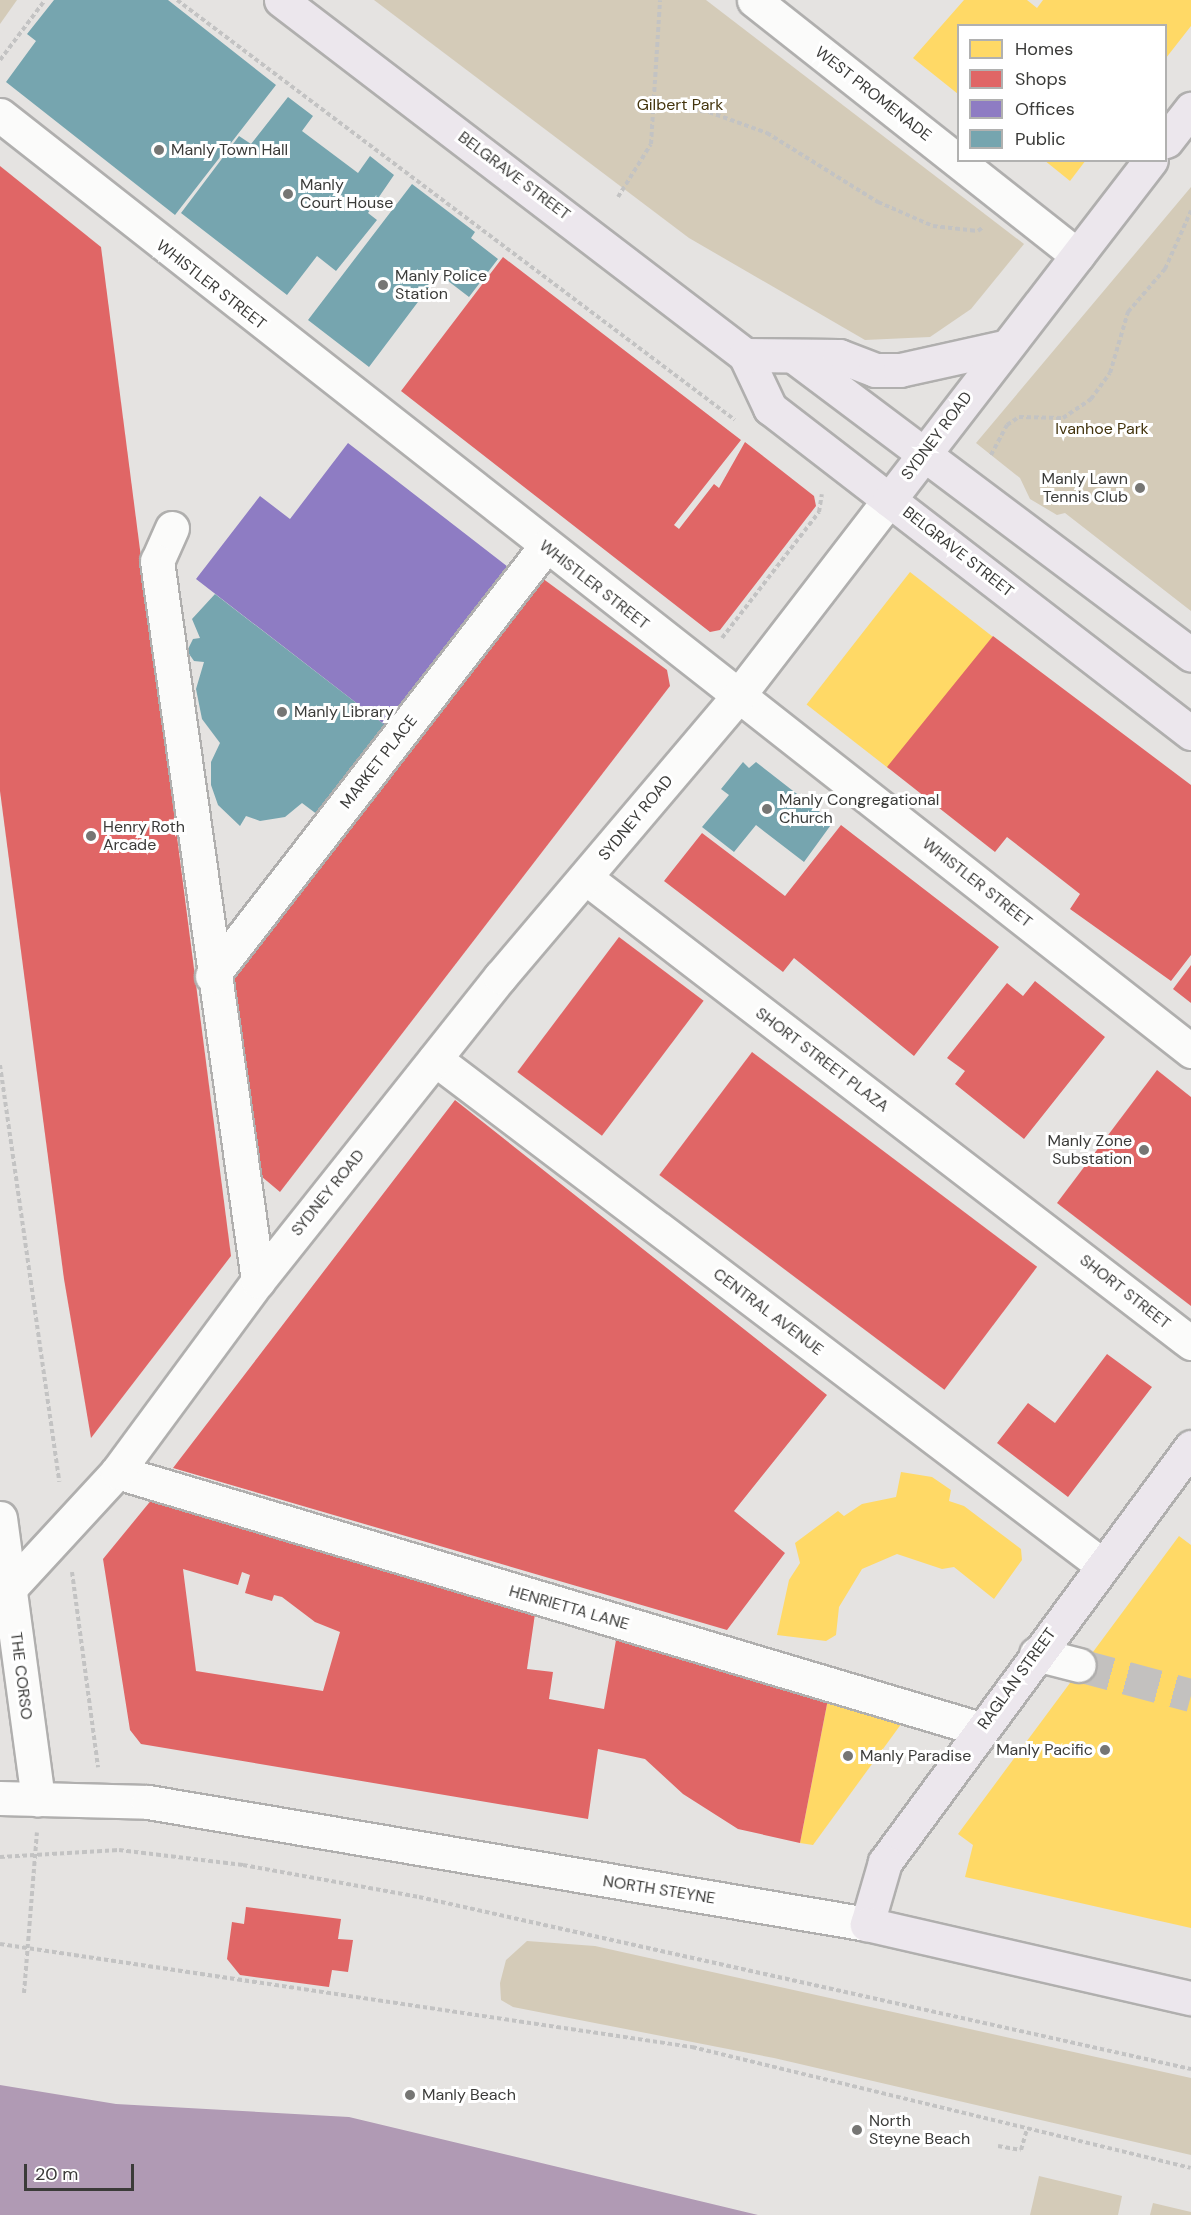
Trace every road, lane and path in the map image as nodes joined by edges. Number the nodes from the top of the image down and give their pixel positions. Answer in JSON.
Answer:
{"nodes":[{"id":1,"x":45,"y":0,"type":"edge"},
{"id":2,"x":177,"y":0,"type":"edge"},
{"id":3,"x":281,"y":0,"type":"edge"},
{"id":4,"x":660,"y":0,"type":"edge"},
{"id":5,"x":754,"y":0,"type":"edge"},
{"id":6,"x":0,"y":60,"type":"edge"},
{"id":7,"x":656,"y":105,"type":"junction"},
{"id":8,"x":1191,"y":109,"type":"edge"},
{"id":9,"x":0,"y":115,"type":"edge"},
{"id":10,"x":1167,"y":140,"type":"edge"},
{"id":11,"x":957,"y":160,"type":"edge"},
{"id":12,"x":960,"y":162,"type":"edge"},
{"id":13,"x":1148,"y":162,"type":"edge"},
{"id":14,"x":618,"y":196,"type":"dead end"},
{"id":15,"x":1008,"y":200,"type":"junction"},
{"id":16,"x":1191,"y":212,"type":"edge"},
{"id":17,"x":1077,"y":255,"type":"junction"},
{"id":18,"x":1004,"y":347,"type":"junction"},
{"id":19,"x":746,"y":355,"type":"junction"},
{"id":20,"x":796,"y":358,"type":"junction"},
{"id":21,"x":745,"y":428,"type":"dead end"},
{"id":22,"x":925,"y":452,"type":"junction"},
{"id":23,"x":991,"y":456,"type":"dead end"},
{"id":24,"x":818,"y":488,"type":"dead end"},
{"id":25,"x":890,"y":500,"type":"junction"},
{"id":26,"x":172,"y":528,"type":"dead end"},
{"id":27,"x":545,"y":547,"type":"junction"},
{"id":28,"x":709,"y":636,"type":"dead end"},
{"id":29,"x":1191,"y":654,"type":"edge"},
{"id":30,"x":738,"y":696,"type":"junction"},
{"id":31,"x":1191,"y":733,"type":"edge"},
{"id":32,"x":586,"y":878,"type":"junction"},
{"id":33,"x":212,"y":976,"type":"junction"},
{"id":34,"x":1191,"y":1051,"type":"edge"},
{"id":35,"x":435,"y":1059,"type":"junction"},
{"id":36,"x":0,"y":1065,"type":"edge"},
{"id":37,"x":1059,"y":1242,"type":"joint"},
{"id":38,"x":258,"y":1281,"type":"junction"},
{"id":39,"x":1191,"y":1342,"type":"edge"},
{"id":40,"x":1191,"y":1447,"type":"edge"},
{"id":41,"x":117,"y":1472,"type":"junction"},
{"id":42,"x":0,"y":1518,"type":"edge"},
{"id":43,"x":65,"y":1529,"type":"junction"},
{"id":44,"x":1102,"y":1565,"type":"junction"},
{"id":45,"x":10,"y":1588,"type":"junction"},
{"id":46,"x":1036,"y":1654,"type":"junction"},
{"id":47,"x":1079,"y":1665,"type":"tunnel mouth"},
{"id":48,"x":980,"y":1729,"type":"junction"},
{"id":49,"x":98,"y":1768,"type":"dead end"},
{"id":50,"x":0,"y":1798,"type":"edge"},
{"id":51,"x":38,"y":1799,"type":"junction"},
{"id":52,"x":0,"y":1857,"type":"edge"},
{"id":53,"x":37,"y":1857,"type":"junction"},
{"id":54,"x":867,"y":1924,"type":"junction"},
{"id":55,"x":0,"y":1944,"type":"edge"},
{"id":56,"x":30,"y":1945,"type":"junction"},
{"id":57,"x":24,"y":1993,"type":"dead end"},
{"id":58,"x":1191,"y":1998,"type":"edge"},
{"id":59,"x":1191,"y":2068,"type":"edge"},
{"id":60,"x":1027,"y":2128,"type":"junction"},
{"id":61,"x":998,"y":2146,"type":"dead end"},
{"id":62,"x":1191,"y":2168,"type":"edge"}],
"edges":[{"from":1,"to":6,"type":"path"},
{"from":2,"to":21,"type":"path"},
{"from":3,"to":19,"type":"main road","name":"BELGRAVE STREET"},
{"from":4,"to":7,"type":"path"},
{"from":5,"to":11,"type":"street","name":"WEST PROMENADE"},
{"from":7,"to":14,"type":"path"},
{"from":7,"to":15,"type":"path"},
{"from":8,"to":10,"type":"main road"},
{"from":9,"to":27,"type":"street","name":"WHISTLER STREET"},
{"from":12,"to":15,"type":"street","name":"WEST PROMENADE"},
{"from":13,"to":17,"type":"main road","name":"SYDNEY ROAD"},
{"from":15,"to":17,"type":"street","name":"WEST PROMENADE"},
{"from":16,"to":23,"type":"path"},
{"from":17,"to":18,"type":"main road","name":"SYDNEY ROAD"},
{"from":18,"to":20,"type":"main road"},
{"from":18,"to":22,"type":"main road","name":"SYDNEY ROAD"},
{"from":19,"to":20,"type":"main road"},
{"from":19,"to":25,"type":"main road","name":"BELGRAVE STREET"},
{"from":20,"to":22,"type":"main road"},
{"from":22,"to":25,"type":"main road","name":"SYDNEY ROAD"},
{"from":22,"to":29,"type":"main road"},
{"from":24,"to":28,"type":"path"},
{"from":25,"to":30,"type":"street","name":"SYDNEY ROAD"},
{"from":25,"to":31,"type":"main road","name":"BELGRAVE STREET"},
{"from":26,"to":33,"type":"street"},
{"from":27,"to":30,"type":"street","name":"WHISTLER STREET"},
{"from":27,"to":33,"type":"street","name":"MARKET PLACE"},
{"from":30,"to":32,"type":"street","name":"SYDNEY ROAD"},
{"from":30,"to":34,"type":"street","name":"WHISTLER STREET"},
{"from":32,"to":35,"type":"street","name":"SYDNEY ROAD"},
{"from":32,"to":37,"type":"street","name":"SHORT STREET PLAZA"},
{"from":33,"to":38,"type":"street"},
{"from":35,"to":38,"type":"street","name":"SYDNEY ROAD"},
{"from":35,"to":44,"type":"street","name":"CENTRAL AVENUE"},
{"from":36,"to":43,"type":"path"},
{"from":37,"to":39,"type":"street","name":"SHORT STREET"},
{"from":38,"to":41,"type":"street","name":"SYDNEY ROAD"},
{"from":40,"to":44,"type":"main road","name":"RAGLAN STREET"},
{"from":41,"to":43,"type":"street","name":"SYDNEY ROAD"},
{"from":41,"to":48,"type":"street","name":"HENRIETTA LANE"},
{"from":42,"to":45,"type":"street","name":"THE CORSO"},
{"from":43,"to":45,"type":"street","name":"SYDNEY ROAD"},
{"from":43,"to":49,"type":"path"},
{"from":44,"to":46,"type":"main road","name":"RAGLAN STREET"},
{"from":45,"to":51,"type":"street","name":"THE CORSO"},
{"from":46,"to":47,"type":"street"},
{"from":46,"to":48,"type":"main road","name":"RAGLAN STREET"},
{"from":48,"to":54,"type":"main road","name":"RAGLAN STREET"},
{"from":50,"to":51,"type":"street","name":"NORTH STEYNE"},
{"from":51,"to":53,"type":"path"},
{"from":51,"to":54,"type":"street","name":"NORTH STEYNE"},
{"from":52,"to":53,"type":"path"},
{"from":53,"to":56,"type":"path"},
{"from":53,"to":59,"type":"path"},
{"from":54,"to":58,"type":"main road","name":"NORTH STEYNE"},
{"from":55,"to":56,"type":"path"},
{"from":56,"to":57,"type":"path"},
{"from":56,"to":60,"type":"path"},
{"from":60,"to":61,"type":"path"},
{"from":60,"to":62,"type":"path"}]}
